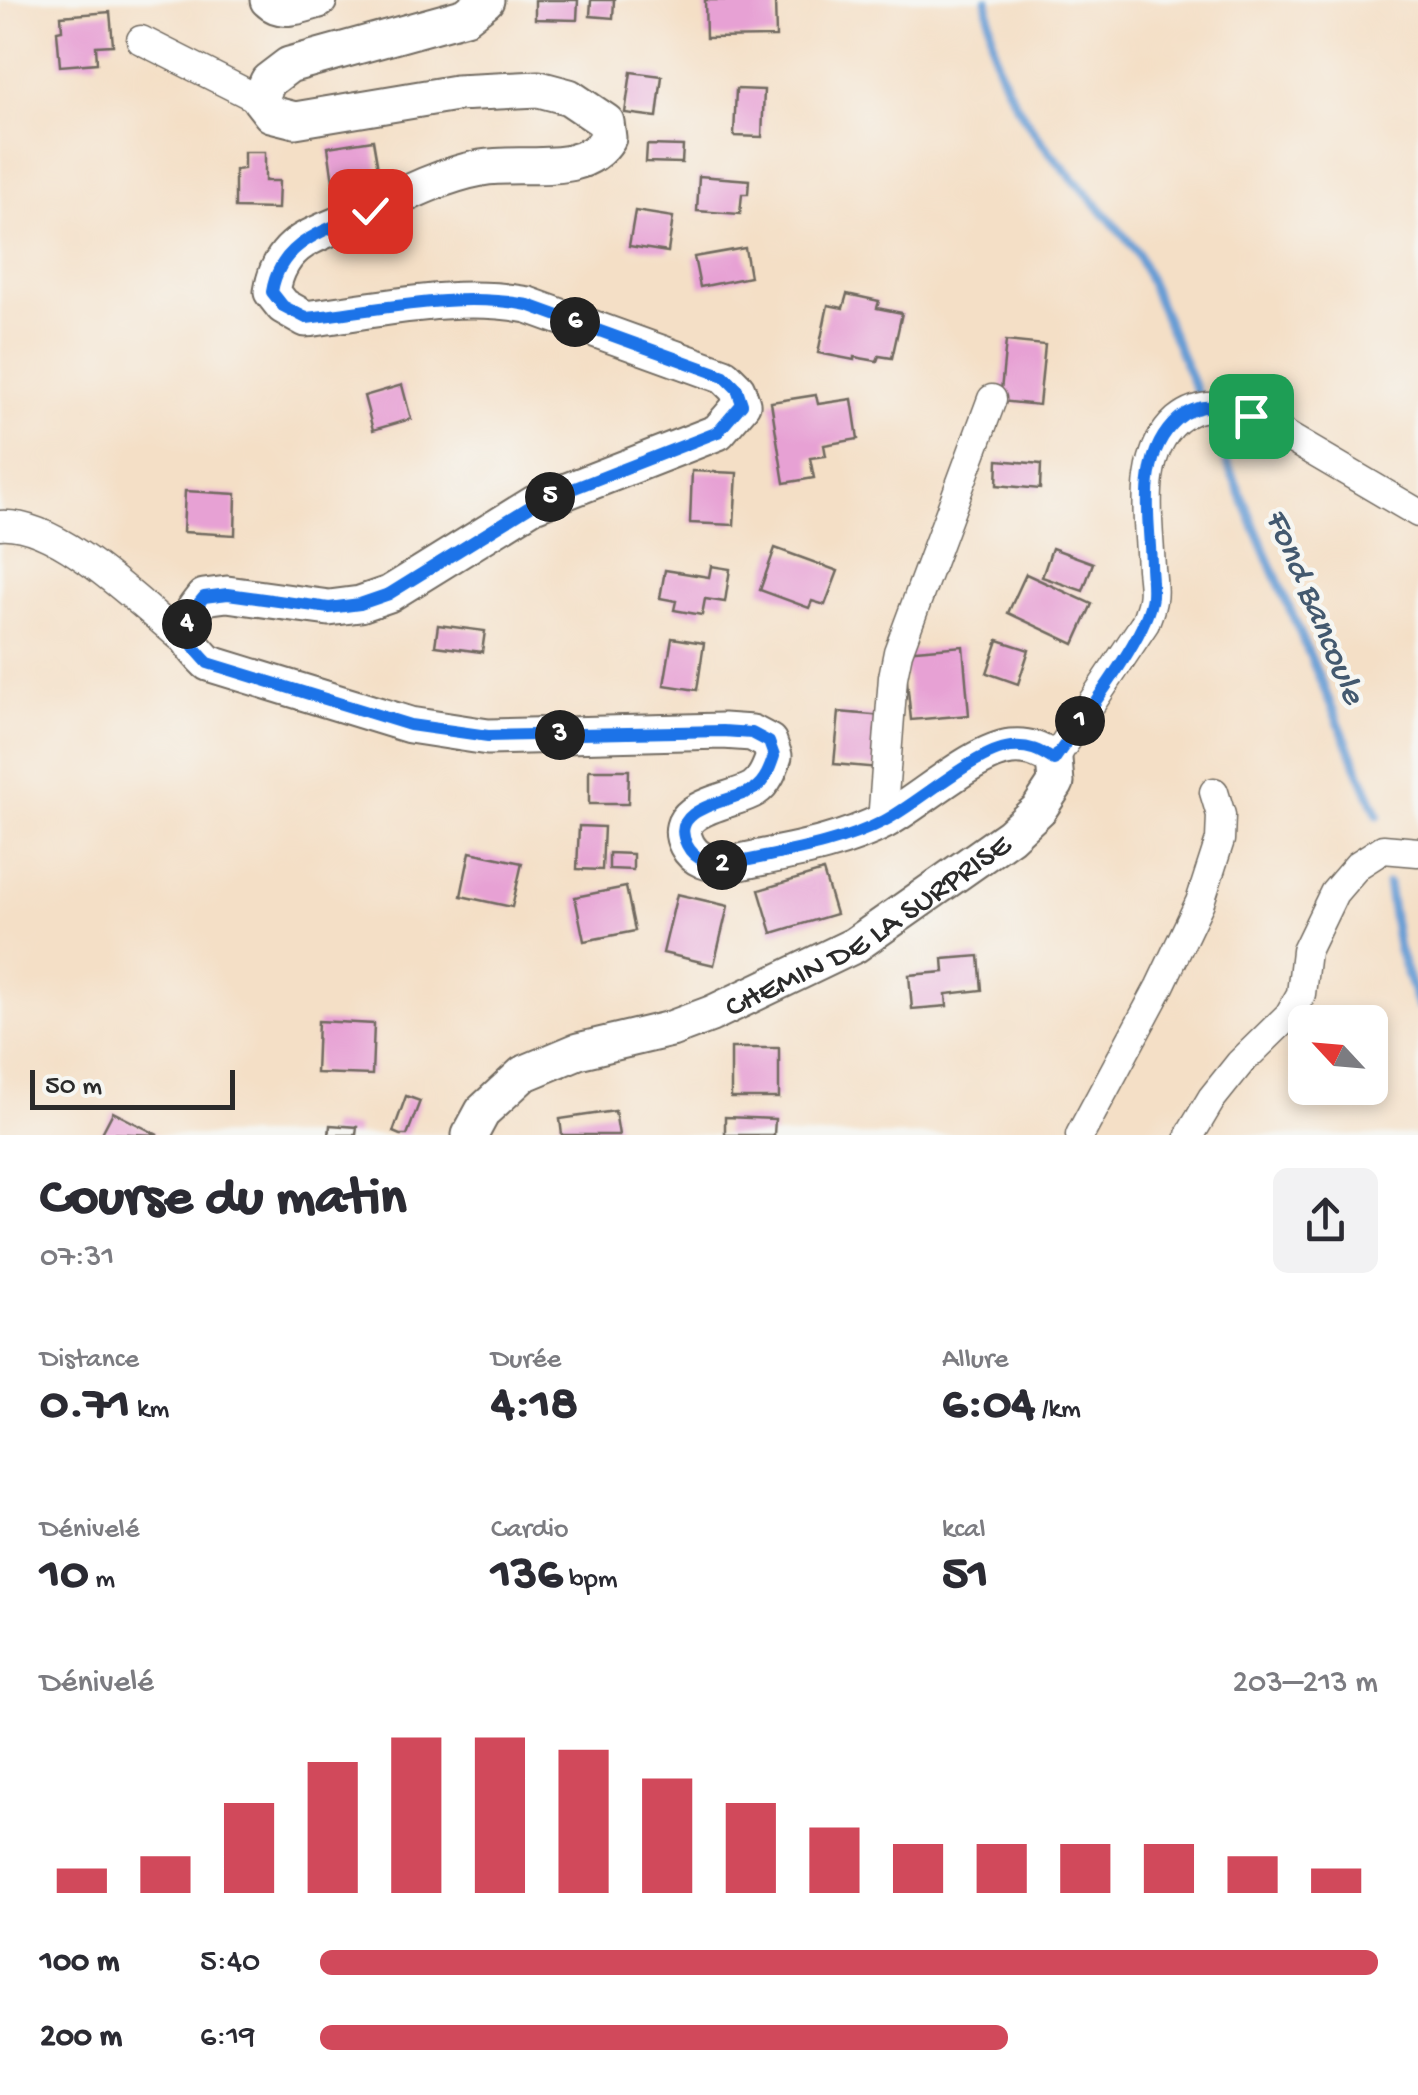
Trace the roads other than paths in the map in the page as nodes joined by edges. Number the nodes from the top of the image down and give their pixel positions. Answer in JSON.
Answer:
{"nodes":[{"id":1,"x":268,"y":0,"type":"edge"},
{"id":2,"x":319,"y":0,"type":"edge"},
{"id":3,"x":486,"y":0,"type":"edge"},
{"id":4,"x":141,"y":40,"type":"dead end"},
{"id":5,"x":260,"y":100,"type":"junction"},
{"id":6,"x":992,"y":399,"type":"dead end"},
{"id":7,"x":1418,"y":513,"type":"edge"},
{"id":8,"x":0,"y":525,"type":"edge"},
{"id":9,"x":190,"y":645,"type":"junction"},
{"id":10,"x":1054,"y":760,"type":"junction"},
{"id":11,"x":1214,"y":792,"type":"dead end"},
{"id":12,"x":882,"y":822,"type":"junction"},
{"id":13,"x":1418,"y":852,"type":"edge"},
{"id":14,"x":470,"y":1135,"type":"edge"},
{"id":15,"x":1080,"y":1135,"type":"edge"},
{"id":16,"x":1190,"y":1135,"type":"edge"}],
"edges":[{"from":1,"to":2,"type":"main road"},
{"from":3,"to":5,"type":"main road"},
{"from":4,"to":5,"type":"street"},
{"from":5,"to":9,"type":"main road"},
{"from":6,"to":12,"type":"street"},
{"from":7,"to":10,"type":"street"},
{"from":8,"to":9,"type":"street"},
{"from":9,"to":12,"type":"main road"},
{"from":10,"to":12,"type":"main road"},
{"from":10,"to":14,"type":"main road","name":"CHEMIN DE LA SURPRISE"},
{"from":11,"to":15,"type":"street"},
{"from":13,"to":16,"type":"street"}]}
